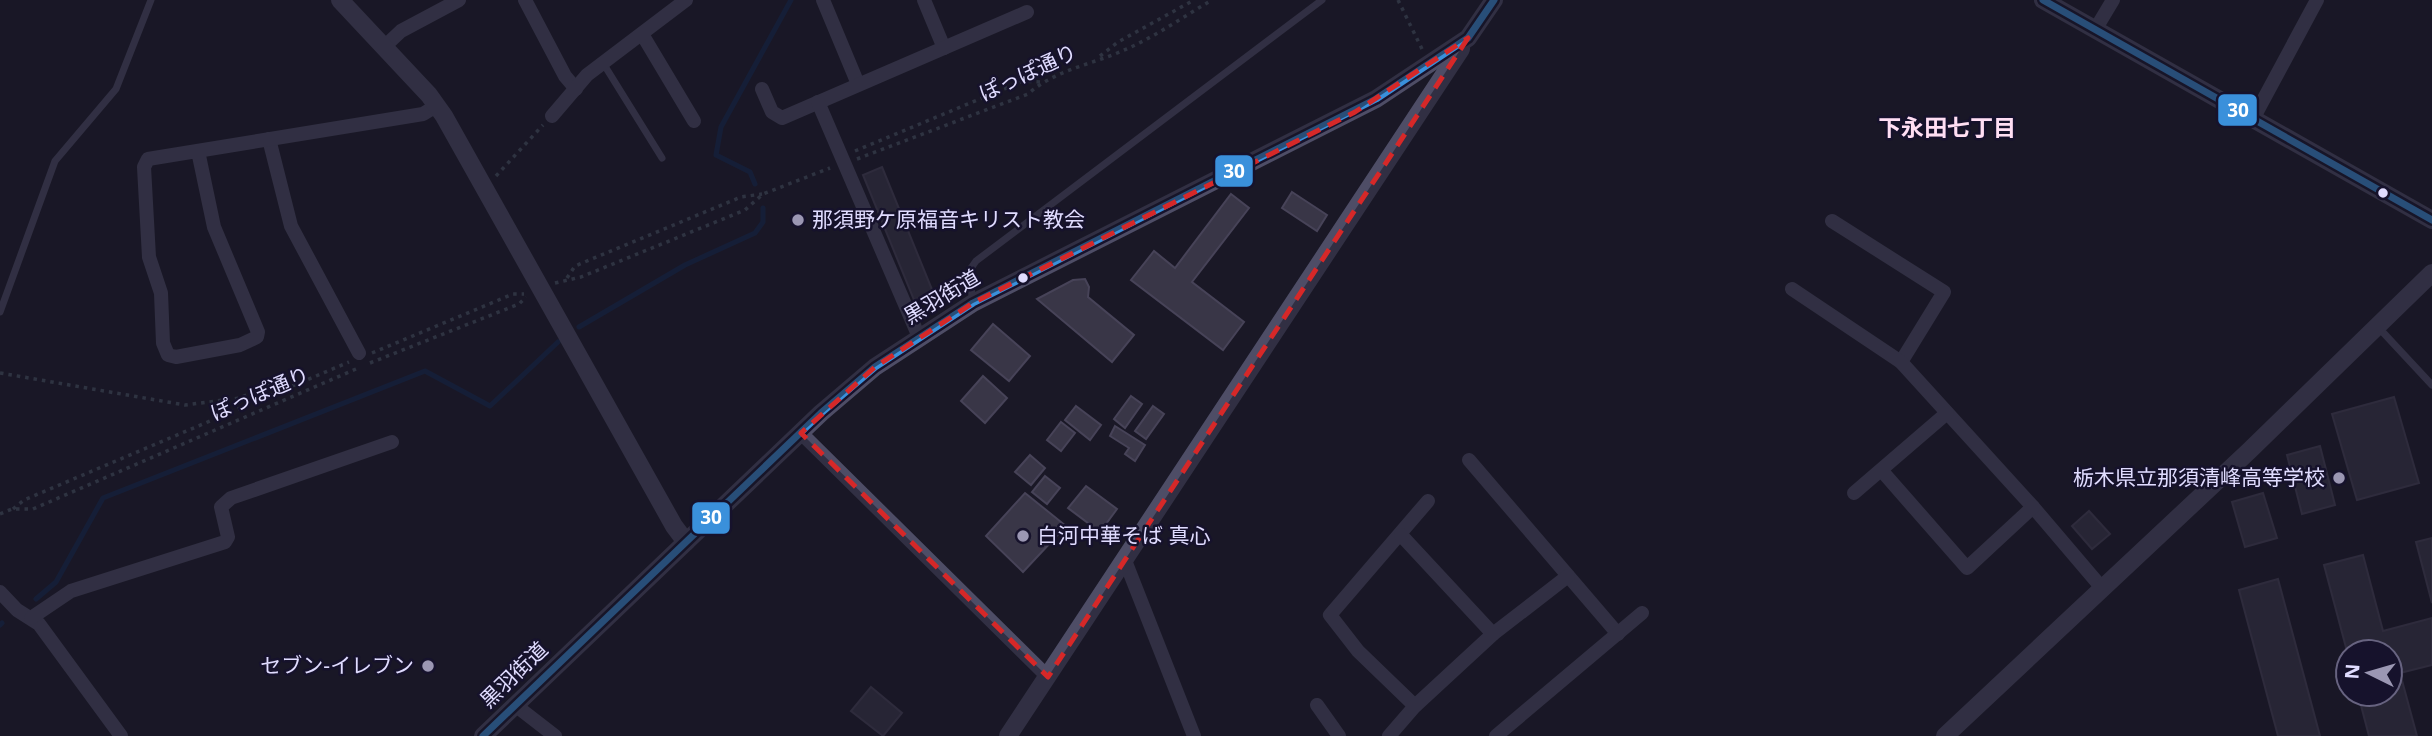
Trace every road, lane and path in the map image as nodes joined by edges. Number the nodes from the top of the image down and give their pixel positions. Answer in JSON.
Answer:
{"nodes":[{"id":1,"x":151,"y":0,"type":"edge"},
{"id":2,"x":340,"y":0,"type":"edge"},
{"id":3,"x":457,"y":0,"type":"edge"},
{"id":4,"x":525,"y":0,"type":"edge"},
{"id":5,"x":686,"y":0,"type":"edge"},
{"id":6,"x":823,"y":0,"type":"edge"},
{"id":7,"x":924,"y":0,"type":"edge"},
{"id":8,"x":1194,"y":0,"type":"edge"},
{"id":9,"x":1212,"y":0,"type":"edge"},
{"id":10,"x":1322,"y":0,"type":"edge"},
{"id":11,"x":1398,"y":0,"type":"edge"},
{"id":12,"x":1494,"y":0,"type":"edge"},
{"id":13,"x":2043,"y":0,"type":"edge"},
{"id":14,"x":2113,"y":0,"type":"edge"},
{"id":15,"x":2317,"y":0,"type":"edge"},
{"id":16,"x":1027,"y":12,"type":"dead end"},
{"id":17,"x":2095,"y":30,"type":"junction"},
{"id":18,"x":642,"y":34,"type":"junction"},
{"id":19,"x":1468,"y":38,"type":"junction"},
{"id":20,"x":384,"y":47,"type":"junction"},
{"id":21,"x":944,"y":48,"type":"junction"},
{"id":22,"x":1098,"y":58,"type":"junction"},
{"id":23,"x":603,"y":63,"type":"junction"},
{"id":24,"x":1430,"y":66,"type":"junction"},
{"id":25,"x":1041,"y":82,"type":"junction"},
{"id":26,"x":858,"y":84,"type":"junction"},
{"id":27,"x":576,"y":89,"type":"junction"},
{"id":28,"x":762,"y":89,"type":"dead end"},
{"id":29,"x":818,"y":102,"type":"junction"},
{"id":30,"x":436,"y":106,"type":"junction"},
{"id":31,"x":552,"y":116,"type":"joint"},
{"id":32,"x":2253,"y":119,"type":"junction"},
{"id":33,"x":694,"y":121,"type":"dead end"},
{"id":34,"x":269,"y":139,"type":"junction"},
{"id":35,"x":198,"y":151,"type":"junction"},
{"id":36,"x":662,"y":158,"type":"dead end"},
{"id":37,"x":835,"y":166,"type":"dead end"},
{"id":38,"x":486,"y":188,"type":"junction"},
{"id":39,"x":763,"y":194,"type":"junction"},
{"id":40,"x":2432,"y":220,"type":"edge"},
{"id":41,"x":1832,"y":221,"type":"dead end"},
{"id":42,"x":2432,"y":273,"type":"edge"},
{"id":43,"x":567,"y":278,"type":"junction"},
{"id":44,"x":552,"y":284,"type":"dead end"},
{"id":45,"x":1792,"y":289,"type":"dead end"},
{"id":46,"x":973,"y":303,"type":"junction"},
{"id":47,"x":0,"y":312,"type":"edge"},
{"id":48,"x":2377,"y":326,"type":"junction"},
{"id":49,"x":919,"y":337,"type":"junction"},
{"id":50,"x":359,"y":353,"type":"dead end"},
{"id":51,"x":1900,"y":362,"type":"junction"},
{"id":52,"x":0,"y":373,"type":"edge"},
{"id":53,"x":293,"y":374,"type":"dead end"},
{"id":54,"x":2432,"y":385,"type":"edge"},
{"id":55,"x":1947,"y":413,"type":"junction"},
{"id":56,"x":801,"y":433,"type":"junction"},
{"id":57,"x":392,"y":442,"type":"dead end"},
{"id":58,"x":1469,"y":460,"type":"dead end"},
{"id":59,"x":1882,"y":471,"type":"junction"},
{"id":60,"x":1854,"y":493,"type":"dead end"},
{"id":61,"x":1428,"y":501,"type":"dead end"},
{"id":62,"x":2033,"y":507,"type":"junction"},
{"id":63,"x":12,"y":509,"type":"junction"},
{"id":64,"x":0,"y":514,"type":"edge"},
{"id":65,"x":1401,"y":535,"type":"junction"},
{"id":66,"x":686,"y":542,"type":"junction"},
{"id":67,"x":1124,"y":558,"type":"junction"},
{"id":68,"x":1569,"y":576,"type":"junction"},
{"id":69,"x":2102,"y":588,"type":"junction"},
{"id":70,"x":2,"y":598,"type":"edge"},
{"id":71,"x":1642,"y":613,"type":"dead end"},
{"id":72,"x":31,"y":618,"type":"junction"},
{"id":73,"x":1493,"y":634,"type":"junction"},
{"id":74,"x":1618,"y":634,"type":"junction"},
{"id":75,"x":1048,"y":677,"type":"junction"},
{"id":76,"x":515,"y":705,"type":"junction"},
{"id":77,"x":1317,"y":705,"type":"dead end"},
{"id":78,"x":1415,"y":706,"type":"junction"},
{"id":79,"x":121,"y":736,"type":"edge"},
{"id":80,"x":484,"y":736,"type":"edge"},
{"id":81,"x":555,"y":736,"type":"edge"},
{"id":82,"x":1008,"y":736,"type":"edge"},
{"id":83,"x":1194,"y":736,"type":"edge"},
{"id":84,"x":1339,"y":736,"type":"edge"},
{"id":85,"x":1390,"y":736,"type":"edge"},
{"id":86,"x":1496,"y":736,"type":"edge"},
{"id":87,"x":1945,"y":736,"type":"edge"}],
"edges":[{"from":1,"to":47,"type":"lane"},
{"from":2,"to":20,"type":"street"},
{"from":3,"to":20,"type":"street"},
{"from":4,"to":27,"type":"street"},
{"from":5,"to":18,"type":"street"},
{"from":6,"to":26,"type":"street"},
{"from":7,"to":21,"type":"street"},
{"from":8,"to":22,"type":"path"},
{"from":9,"to":22,"type":"path","name":"ぽっぽ通り"},
{"from":10,"to":46,"type":"lane"},
{"from":11,"to":24,"type":"path"},
{"from":12,"to":19,"type":"street","name":"黒羽街道"},
{"from":13,"to":17,"type":"street"},
{"from":14,"to":17,"type":"street"},
{"from":15,"to":32,"type":"street"},
{"from":16,"to":21,"type":"street"},
{"from":17,"to":32,"type":"street"},
{"from":18,"to":23,"type":"street"},
{"from":18,"to":33,"type":"street"},
{"from":19,"to":24,"type":"street","name":"黒羽街道"},
{"from":19,"to":67,"type":"street"},
{"from":20,"to":30,"type":"street"},
{"from":21,"to":26,"type":"street"},
{"from":22,"to":25,"type":"path","name":"ぽっぽ通り"},
{"from":23,"to":27,"type":"street"},
{"from":23,"to":36,"type":"lane"},
{"from":24,"to":46,"type":"street","name":"黒羽街道"},
{"from":25,"to":25,"type":"path","name":"ぽっぽ通り"},
{"from":26,"to":29,"type":"street"},
{"from":27,"to":31,"type":"street"},
{"from":28,"to":29,"type":"street"},
{"from":29,"to":49,"type":"street"},
{"from":30,"to":34,"type":"street"},
{"from":30,"to":38,"type":"street"},
{"from":31,"to":38,"type":"path"},
{"from":32,"to":40,"type":"street"},
{"from":34,"to":35,"type":"street"},
{"from":34,"to":50,"type":"street"},
{"from":35,"to":35,"type":"street"},
{"from":37,"to":39,"type":"path"},
{"from":38,"to":66,"type":"street"},
{"from":39,"to":43,"type":"path"},
{"from":39,"to":43,"type":"path"},
{"from":41,"to":51,"type":"street"},
{"from":42,"to":48,"type":"street"},
{"from":43,"to":44,"type":"path"},
{"from":45,"to":51,"type":"street"},
{"from":46,"to":49,"type":"street","name":"黒羽街道"},
{"from":48,"to":54,"type":"lane"},
{"from":48,"to":69,"type":"street"},
{"from":49,"to":56,"type":"street","name":"黒羽街道"},
{"from":51,"to":55,"type":"street"},
{"from":52,"to":53,"type":"path"},
{"from":55,"to":59,"type":"street"},
{"from":55,"to":62,"type":"street"},
{"from":56,"to":66,"type":"street","name":"黒羽街道"},
{"from":56,"to":75,"type":"street"},
{"from":57,"to":72,"type":"street"},
{"from":58,"to":68,"type":"street"},
{"from":59,"to":60,"type":"street"},
{"from":59,"to":62,"type":"street"},
{"from":61,"to":65,"type":"street"},
{"from":62,"to":69,"type":"street"},
{"from":63,"to":63,"type":"path","name":"ぽっぽ通り"},
{"from":63,"to":64,"type":"path","name":"ぽっぽ通り"},
{"from":65,"to":73,"type":"street"},
{"from":65,"to":78,"type":"street"},
{"from":66,"to":76,"type":"street","name":"黒羽街道"},
{"from":67,"to":75,"type":"street"},
{"from":67,"to":83,"type":"street"},
{"from":68,"to":73,"type":"street"},
{"from":68,"to":74,"type":"street"},
{"from":69,"to":87,"type":"street"},
{"from":70,"to":72,"type":"street"},
{"from":71,"to":74,"type":"street"},
{"from":72,"to":79,"type":"street"},
{"from":73,"to":78,"type":"street"},
{"from":74,"to":86,"type":"street"},
{"from":75,"to":82,"type":"street"},
{"from":76,"to":80,"type":"street","name":"黒羽街道"},
{"from":76,"to":81,"type":"street"},
{"from":77,"to":84,"type":"street"},
{"from":78,"to":85,"type":"street"}]}
